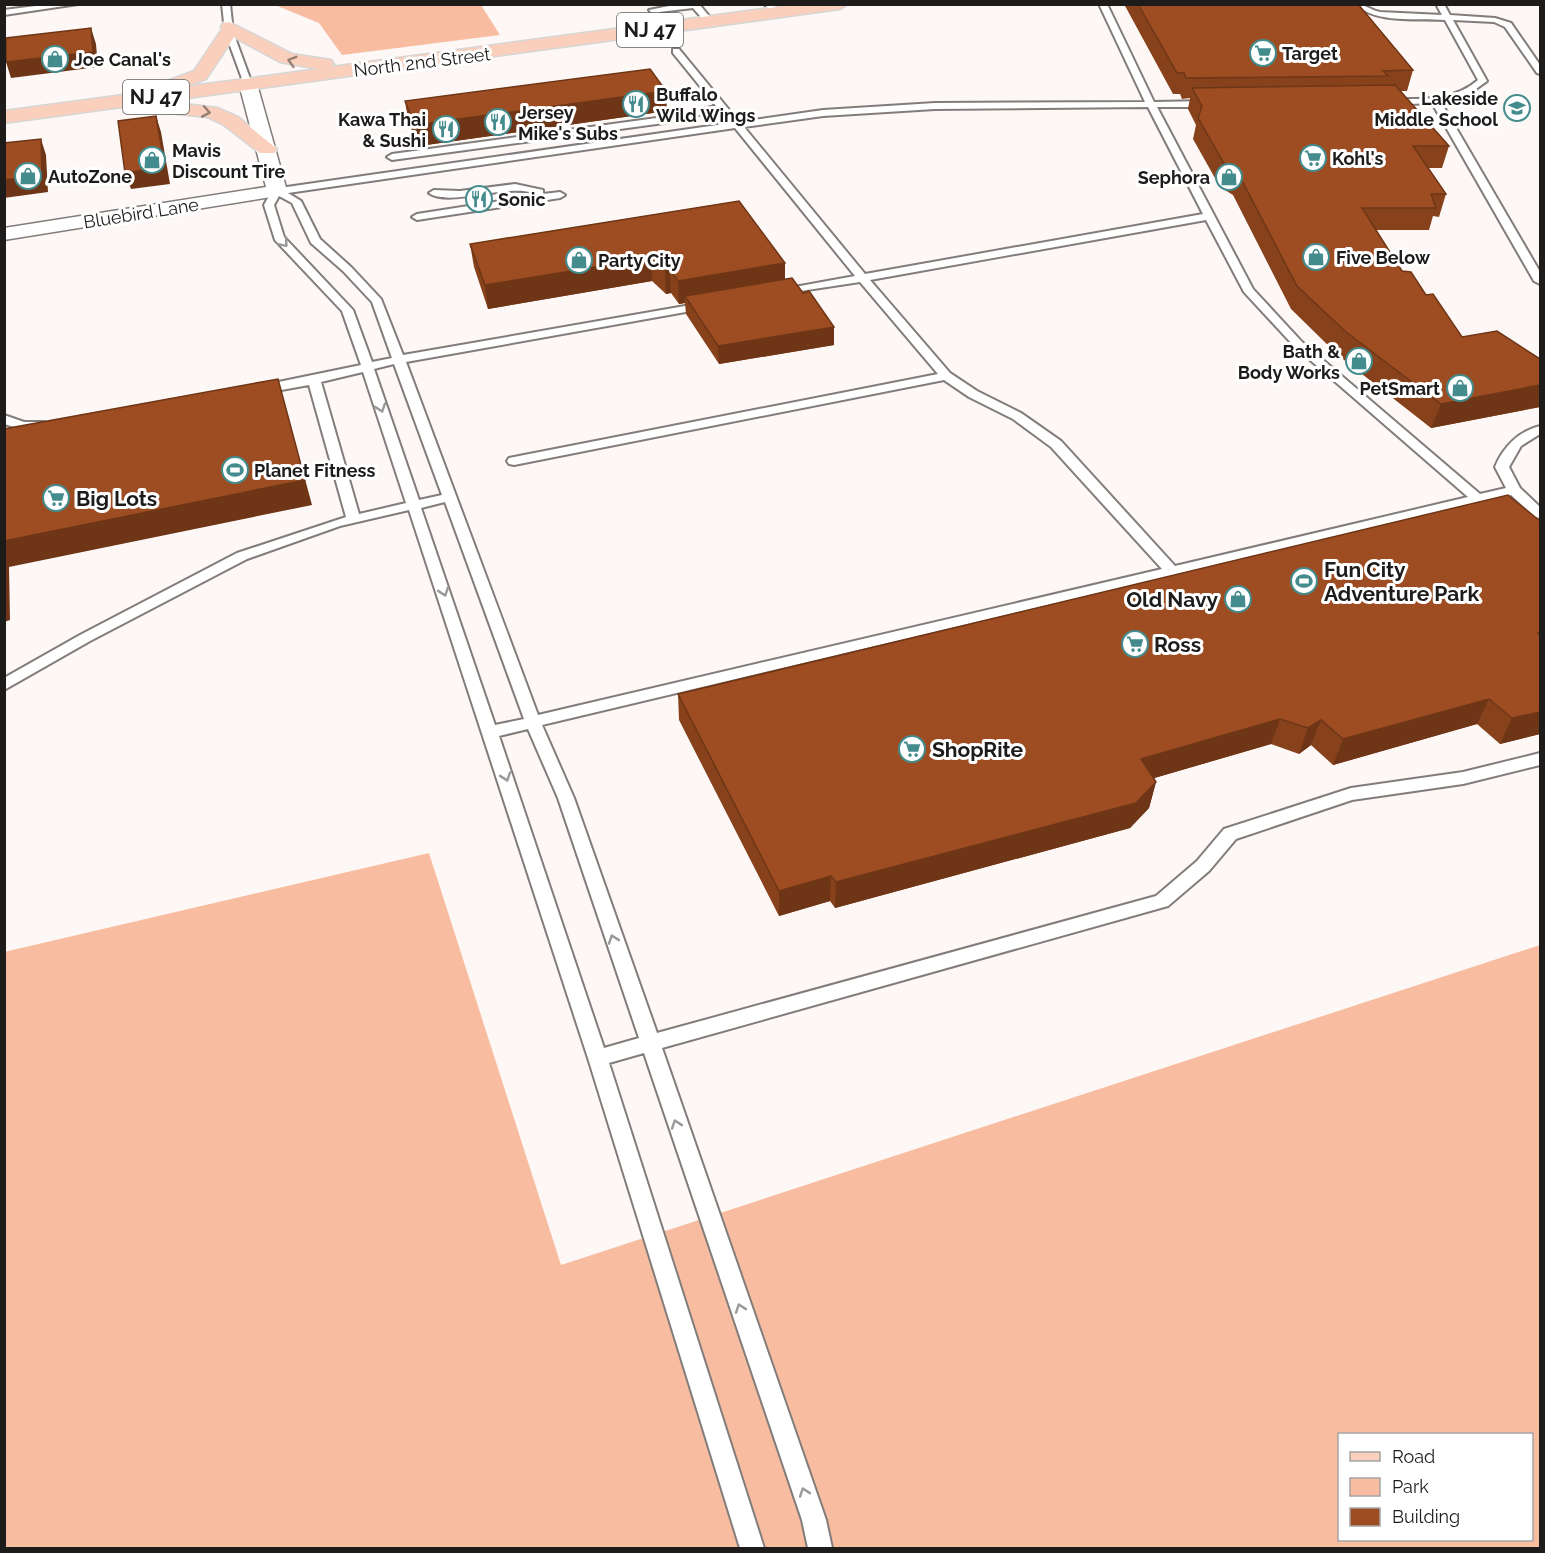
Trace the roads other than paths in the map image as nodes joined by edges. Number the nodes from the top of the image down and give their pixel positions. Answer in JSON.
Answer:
{"nodes":[{"id":1,"x":74,"y":4,"type":"edge"},
{"id":2,"x":226,"y":4,"type":"edge"},
{"id":3,"x":840,"y":4,"type":"edge"},
{"id":4,"x":1103,"y":4,"type":"edge"},
{"id":5,"x":1359,"y":4,"type":"edge"},
{"id":6,"x":1440,"y":4,"type":"edge"},
{"id":7,"x":695,"y":5,"type":"edge"},
{"id":8,"x":770,"y":7,"type":"edge"},
{"id":9,"x":4,"y":12,"type":"edge"},
{"id":10,"x":1446,"y":15,"type":"junction"},
{"id":11,"x":705,"y":22,"type":"junction"},
{"id":12,"x":666,"y":27,"type":"junction"},
{"id":13,"x":229,"y":29,"type":"junction"},
{"id":14,"x":676,"y":51,"type":"junction"},
{"id":15,"x":448,"y":58,"type":"junction"},
{"id":16,"x":371,"y":68,"type":"junction"},
{"id":17,"x":1540,"y":71,"type":"edge"},
{"id":18,"x":248,"y":84,"type":"junction"},
{"id":19,"x":1435,"y":100,"type":"junction"},
{"id":20,"x":1381,"y":102,"type":"edge"},
{"id":21,"x":1220,"y":104,"type":"edge"},
{"id":22,"x":1151,"y":105,"type":"junction"},
{"id":23,"x":723,"y":107,"type":"junction"},
{"id":24,"x":64,"y":110,"type":"junction"},
{"id":25,"x":4,"y":117,"type":"edge"},
{"id":26,"x":738,"y":125,"type":"junction"},
{"id":27,"x":267,"y":149,"type":"junction"},
{"id":28,"x":392,"y":157,"type":"dead end"},
{"id":29,"x":277,"y":191,"type":"junction"},
{"id":30,"x":434,"y":193,"type":"dead end"},
{"id":31,"x":560,"y":195,"type":"dead end"},
{"id":32,"x":537,"y":198,"type":"junction"},
{"id":33,"x":1211,"y":216,"type":"junction"},
{"id":34,"x":417,"y":217,"type":"dead end"},
{"id":35,"x":4,"y":234,"type":"edge"},
{"id":36,"x":863,"y":278,"type":"junction"},
{"id":37,"x":1540,"y":280,"type":"edge"},
{"id":38,"x":761,"y":296,"type":"edge"},
{"id":39,"x":715,"y":304,"type":"edge"},
{"id":40,"x":397,"y":360,"type":"junction"},
{"id":41,"x":368,"y":368,"type":"junction"},
{"id":42,"x":946,"y":376,"type":"junction"},
{"id":43,"x":314,"y":380,"type":"junction"},
{"id":44,"x":249,"y":392,"type":"edge"},
{"id":45,"x":4,"y":418,"type":"edge"},
{"id":46,"x":58,"y":427,"type":"edge"},
{"id":47,"x":1540,"y":430,"type":"edge"},
{"id":48,"x":514,"y":461,"type":"dead end"},
{"id":49,"x":1514,"y":490,"type":"junction"},
{"id":50,"x":450,"y":497,"type":"junction"},
{"id":51,"x":1477,"y":498,"type":"junction"},
{"id":52,"x":415,"y":504,"type":"junction"},
{"id":53,"x":1540,"y":514,"type":"edge"},
{"id":54,"x":354,"y":519,"type":"junction"},
{"id":55,"x":1172,"y":570,"type":"junction"},
{"id":56,"x":4,"y":684,"type":"edge"},
{"id":57,"x":533,"y":722,"type":"junction"},
{"id":58,"x":491,"y":732,"type":"junction"},
{"id":59,"x":1540,"y":759,"type":"edge"},
{"id":60,"x":649,"y":1044,"type":"junction"},
{"id":61,"x":598,"y":1058,"type":"junction"},
{"id":62,"x":752,"y":1548,"type":"edge"},
{"id":63,"x":820,"y":1548,"type":"edge"}],
"edges":[{"from":1,"to":9,"type":"lane"},
{"from":2,"to":13,"type":"lane"},
{"from":3,"to":8,"type":"main road","name":"North 2nd Street","number":"NJ 47"},
{"from":4,"to":22,"type":"lane"},
{"from":5,"to":10,"type":"lane"},
{"from":6,"to":10,"type":"lane"},
{"from":7,"to":11,"type":"lane"},
{"from":7,"to":12,"type":"lane"},
{"from":8,"to":11,"type":"main road","name":"North 2nd Street","number":"NJ 47"},
{"from":10,"to":17,"type":"lane"},
{"from":10,"to":19,"type":"lane"},
{"from":11,"to":12,"type":"main road","name":"North 2nd Street","number":"NJ 47"},
{"from":11,"to":14,"type":"main road"},
{"from":12,"to":15,"type":"main road","name":"North 2nd Street","number":"NJ 47"},
{"from":16,"to":13,"type":"main road","one_way":true},
{"from":13,"to":18,"type":"lane"},
{"from":13,"to":24,"type":"main road"},
{"from":14,"to":15,"type":"main road"},
{"from":14,"to":23,"type":"lane"},
{"from":15,"to":16,"type":"main road","name":"North 2nd Street","number":"NJ 47"},
{"from":16,"to":18,"type":"main road","name":"North 2nd Street","number":"NJ 47"},
{"from":18,"to":24,"type":"main road","name":"North 2nd Street","number":"NJ 47"},
{"from":18,"to":27,"type":"street"},
{"from":19,"to":20,"type":"lane"},
{"from":19,"to":37,"type":"lane"},
{"from":21,"to":22,"type":"lane"},
{"from":22,"to":26,"type":"lane"},
{"from":22,"to":33,"type":"lane"},
{"from":23,"to":26,"type":"lane"},
{"from":23,"to":28,"type":"lane"},
{"from":24,"to":25,"type":"main road","name":"North 2nd Street","number":"NJ 47"},
{"from":24,"to":27,"type":"main road","one_way":true},
{"from":26,"to":29,"type":"lane"},
{"from":26,"to":36,"type":"lane"},
{"from":27,"to":29,"type":"street"},
{"from":29,"to":35,"type":"street","name":"Bluebird Lane"},
{"from":29,"to":40,"type":"lane"},
{"from":29,"to":41,"type":"lane","one_way":true},
{"from":30,"to":32,"type":"lane"},
{"from":31,"to":32,"type":"lane"},
{"from":32,"to":34,"type":"lane"},
{"from":33,"to":36,"type":"lane"},
{"from":33,"to":51,"type":"lane"},
{"from":36,"to":38,"type":"lane"},
{"from":36,"to":42,"type":"lane"},
{"from":39,"to":40,"type":"lane"},
{"from":40,"to":41,"type":"lane"},
{"from":40,"to":50,"type":"lane"},
{"from":41,"to":43,"type":"lane"},
{"from":41,"to":52,"type":"lane","one_way":true},
{"from":42,"to":48,"type":"lane"},
{"from":42,"to":55,"type":"lane"},
{"from":43,"to":44,"type":"lane"},
{"from":43,"to":54,"type":"lane"},
{"from":45,"to":46,"type":"lane"},
{"from":47,"to":49,"type":"lane"},
{"from":49,"to":51,"type":"lane"},
{"from":49,"to":53,"type":"lane"},
{"from":50,"to":52,"type":"lane"},
{"from":50,"to":57,"type":"lane"},
{"from":51,"to":55,"type":"lane"},
{"from":52,"to":54,"type":"lane"},
{"from":52,"to":58,"type":"lane","one_way":true},
{"from":54,"to":56,"type":"lane"},
{"from":55,"to":57,"type":"lane"},
{"from":57,"to":58,"type":"lane"},
{"from":60,"to":57,"type":"lane","one_way":true},
{"from":58,"to":61,"type":"lane","one_way":true},
{"from":59,"to":60,"type":"lane"},
{"from":60,"to":61,"type":"lane"},
{"from":63,"to":60,"type":"lane","one_way":true},
{"from":61,"to":62,"type":"lane"}]}
